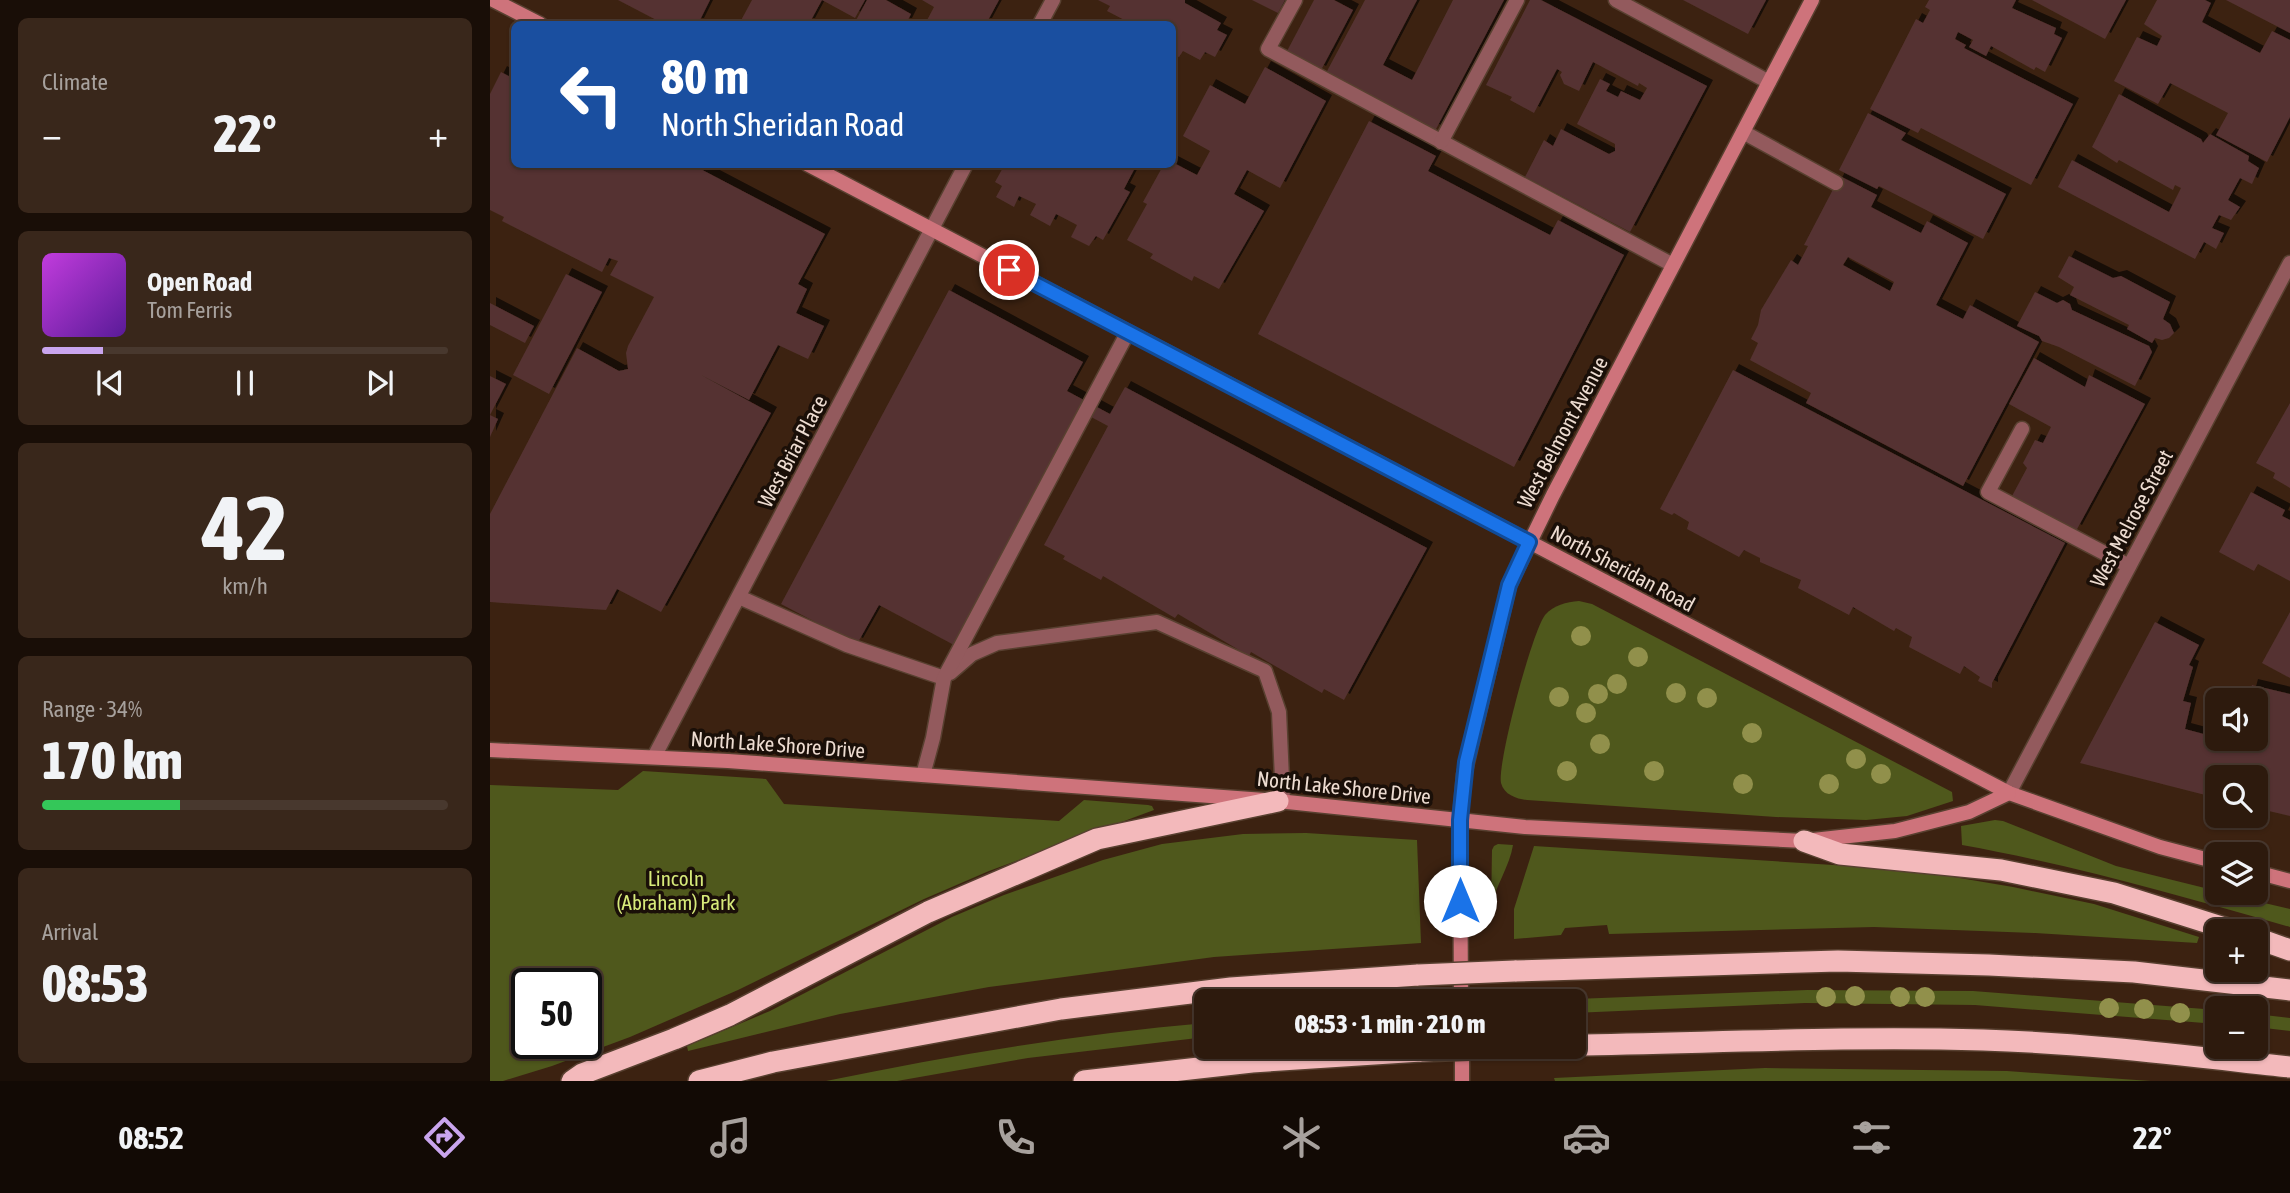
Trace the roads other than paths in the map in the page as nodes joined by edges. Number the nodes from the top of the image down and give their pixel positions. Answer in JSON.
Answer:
{"nodes":[{"id":1,"x":493,"y":0,"type":"edge"},
{"id":2,"x":1054,"y":0,"type":"edge"},
{"id":3,"x":1294,"y":0,"type":"edge"},
{"id":4,"x":1517,"y":0,"type":"edge"},
{"id":5,"x":1616,"y":0,"type":"edge"},
{"id":6,"x":1812,"y":0,"type":"edge"},
{"id":7,"x":534,"y":21,"type":"edge"},
{"id":8,"x":1043,"y":21,"type":"edge"},
{"id":9,"x":1769,"y":82,"type":"junction"},
{"id":10,"x":1743,"y":132,"type":"junction"},
{"id":11,"x":1441,"y":142,"type":"junction"},
{"id":12,"x":815,"y":168,"type":"edge"},
{"id":13,"x":964,"y":168,"type":"edge"},
{"id":14,"x":1836,"y":183,"type":"dead end"},
{"id":15,"x":932,"y":230,"type":"junction"},
{"id":16,"x":2290,"y":263,"type":"edge"},
{"id":17,"x":1673,"y":265,"type":"junction"},
{"id":18,"x":1128,"y":332,"type":"junction"},
{"id":19,"x":2022,"y":429,"type":"dead end"},
{"id":20,"x":1529,"y":542,"type":"junction"},
{"id":21,"x":2129,"y":566,"type":"junction"},
{"id":22,"x":739,"y":597,"type":"junction"},
{"id":23,"x":944,"y":678,"type":"junction"},
{"id":24,"x":490,"y":750,"type":"edge"},
{"id":25,"x":654,"y":757,"type":"junction"},
{"id":26,"x":923,"y":775,"type":"junction"},
{"id":27,"x":2009,"y":793,"type":"junction"},
{"id":28,"x":1280,"y":801,"type":"junction"},
{"id":29,"x":1460,"y":820,"type":"junction"},
{"id":30,"x":1804,"y":841,"type":"junction"},
{"id":31,"x":2205,"y":859,"type":"edge"},
{"id":32,"x":2268,"y":875,"type":"edge"},
{"id":33,"x":2290,"y":881,"type":"edge"},
{"id":34,"x":2205,"y":922,"type":"edge"},
{"id":35,"x":2268,"y":942,"type":"edge"},
{"id":36,"x":2290,"y":950,"type":"edge"},
{"id":37,"x":1461,"y":989,"type":"edge"},
{"id":38,"x":2290,"y":990,"type":"edge"},
{"id":39,"x":1586,"y":1045,"type":"edge"},
{"id":40,"x":1298,"y":1059,"type":"edge"},
{"id":41,"x":1462,"y":1059,"type":"edge"},
{"id":42,"x":2290,"y":1067,"type":"edge"},
{"id":43,"x":572,"y":1081,"type":"edge"},
{"id":44,"x":699,"y":1081,"type":"edge"},
{"id":45,"x":1084,"y":1081,"type":"edge"},
{"id":46,"x":1462,"y":1081,"type":"edge"}],
"edges":[{"from":1,"to":7,"type":"main road"},
{"from":2,"to":8,"type":"street"},
{"from":3,"to":11,"type":"street"},
{"from":4,"to":11,"type":"street"},
{"from":5,"to":9,"type":"street"},
{"from":6,"to":9,"type":"main road","name":"West Belmont Avenue"},
{"from":9,"to":10,"type":"main road","name":"West Belmont Avenue"},
{"from":10,"to":14,"type":"street"},
{"from":10,"to":17,"type":"main road","name":"West Belmont Avenue"},
{"from":11,"to":17,"type":"street"},
{"from":12,"to":15,"type":"main road","name":"North Sheridan Road"},
{"from":13,"to":15,"type":"street","name":"West Briar Place"},
{"from":15,"to":18,"type":"main road","name":"North Sheridan Road"},
{"from":15,"to":22,"type":"street","name":"West Briar Place"},
{"from":16,"to":21,"type":"street","name":"West Melrose Street"},
{"from":17,"to":20,"type":"main road","name":"West Belmont Avenue"},
{"from":18,"to":20,"type":"main road","name":"North Sheridan Road"},
{"from":18,"to":23,"type":"street"},
{"from":19,"to":21,"type":"street"},
{"from":20,"to":27,"type":"main road","name":"North Sheridan Road"},
{"from":20,"to":29,"type":"main road","name":"West Belmont Avenue"},
{"from":21,"to":27,"type":"street","name":"West Melrose Street"},
{"from":22,"to":23,"type":"street"},
{"from":22,"to":25,"type":"street","name":"West Briar Place"},
{"from":23,"to":26,"type":"street"},
{"from":23,"to":28,"type":"street"},
{"from":24,"to":25,"type":"main road","name":"North Lake Shore Drive"},
{"from":25,"to":26,"type":"main road","name":"North Lake Shore Drive"},
{"from":26,"to":28,"type":"main road","name":"North Lake Shore Drive"},
{"from":27,"to":30,"type":"main road","name":"North Lake Shore Drive"},
{"from":27,"to":31,"type":"main road"},
{"from":28,"to":29,"type":"main road","name":"North Lake Shore Drive"},
{"from":28,"to":43,"type":"highway"},
{"from":29,"to":30,"type":"main road","name":"North Lake Shore Drive"},
{"from":29,"to":37,"type":"main road","name":"West Belmont Avenue"},
{"from":30,"to":34,"type":"highway"},
{"from":32,"to":33,"type":"main road"},
{"from":35,"to":36,"type":"highway"},
{"from":38,"to":44,"type":"highway","bridge":true},
{"from":39,"to":42,"type":"highway"},
{"from":40,"to":45,"type":"highway","bridge":true},
{"from":41,"to":46,"type":"main road"}]}
